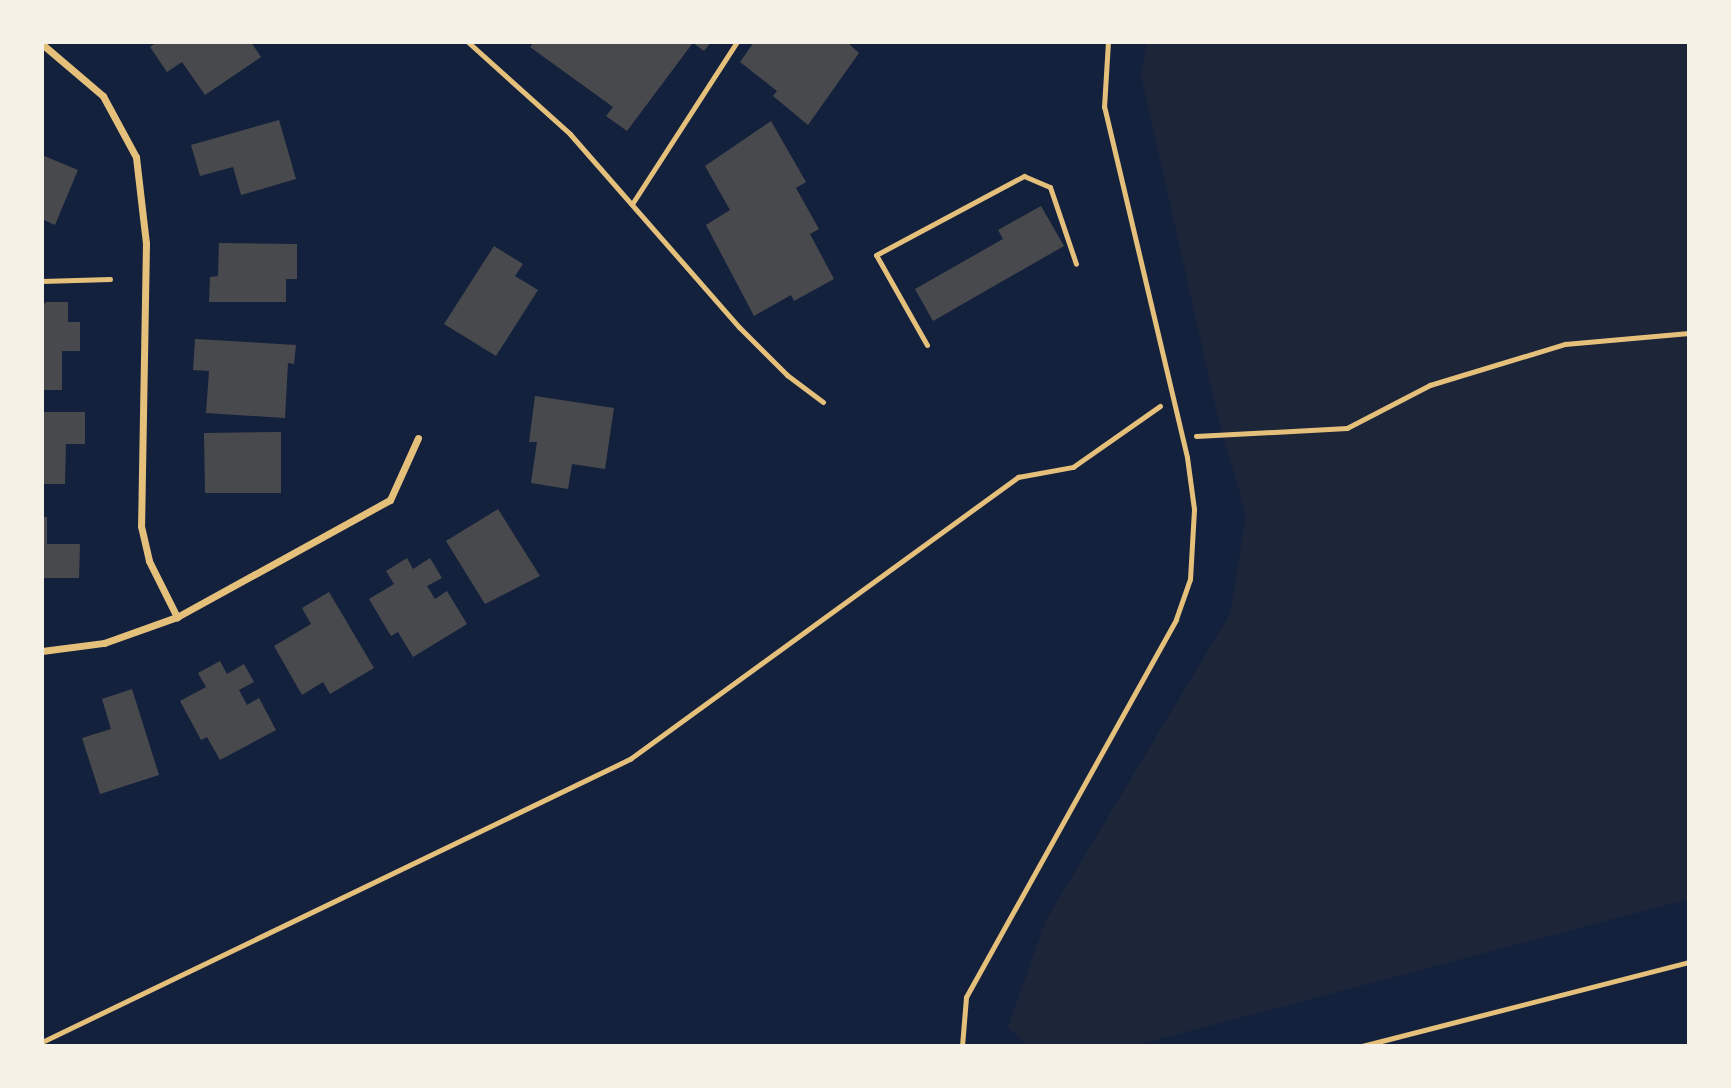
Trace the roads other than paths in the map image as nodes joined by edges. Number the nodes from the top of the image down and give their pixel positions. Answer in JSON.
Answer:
{"nodes":[{"id":1,"x":468,"y":42,"type":"edge"},
{"id":2,"x":737,"y":42,"type":"edge"},
{"id":3,"x":1108,"y":42,"type":"edge"},
{"id":4,"x":42,"y":44,"type":"edge"},
{"id":5,"x":632,"y":204,"type":"junction"},
{"id":6,"x":1076,"y":264,"type":"dead end"},
{"id":7,"x":927,"y":345,"type":"dead end"},
{"id":8,"x":823,"y":402,"type":"dead end"},
{"id":9,"x":418,"y":438,"type":"dead end"},
{"id":10,"x":177,"y":617,"type":"junction"},
{"id":11,"x":42,"y":651,"type":"edge"},
{"id":12,"x":1689,"y":962,"type":"edge"},
{"id":13,"x":962,"y":1046,"type":"edge"},
{"id":14,"x":1362,"y":1046,"type":"edge"}],
"edges":[{"from":1,"to":5,"type":"lane"},
{"from":2,"to":5,"type":"lane"},
{"from":3,"to":13,"type":"lane"},
{"from":4,"to":10,"type":"street"},
{"from":5,"to":8,"type":"lane"},
{"from":6,"to":7,"type":"lane"},
{"from":9,"to":10,"type":"street"},
{"from":10,"to":11,"type":"street"},
{"from":12,"to":14,"type":"lane"}]}
